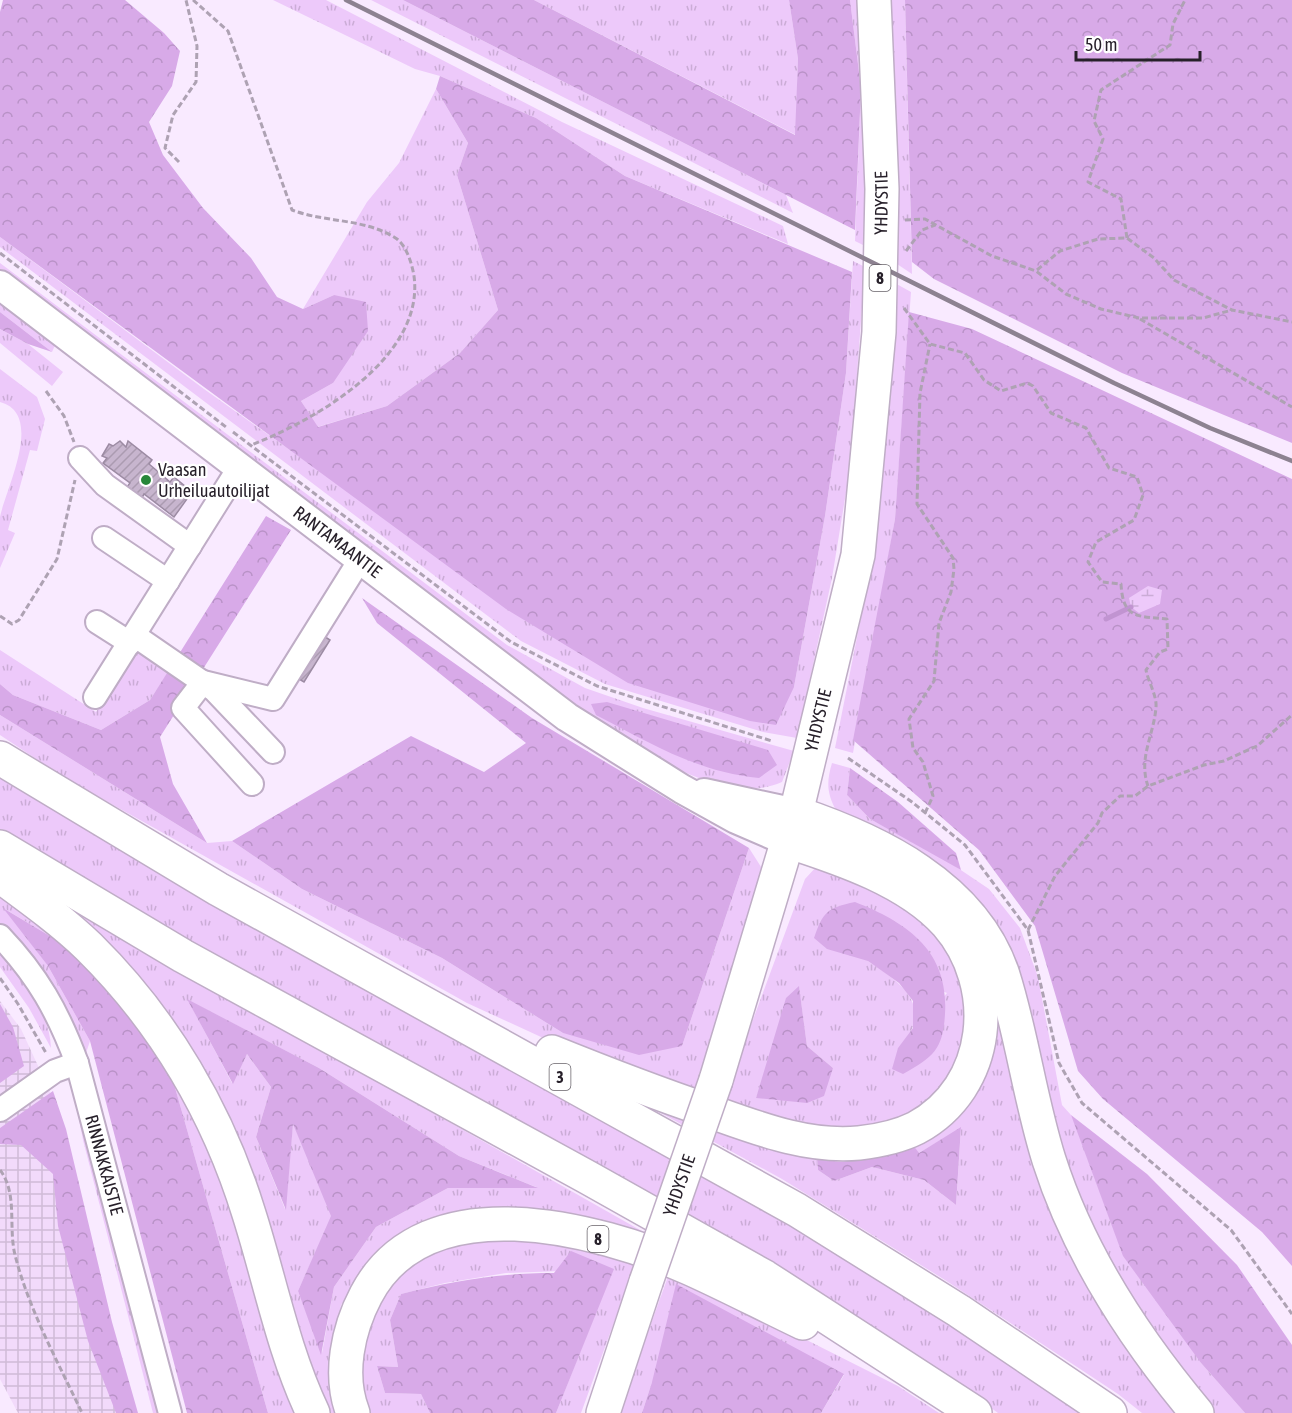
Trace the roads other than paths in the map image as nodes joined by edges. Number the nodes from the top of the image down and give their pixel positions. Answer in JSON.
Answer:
{"nodes":[{"id":1,"x":874,"y":0,"type":"edge"},
{"id":2,"x":0,"y":285,"type":"edge"},
{"id":3,"x":245,"y":456,"type":"junction"},
{"id":4,"x":80,"y":458,"type":"road end"},
{"id":5,"x":104,"y":538,"type":"dead end"},
{"id":6,"x":190,"y":546,"type":"junction"},
{"id":7,"x":361,"y":558,"type":"junction"},
{"id":8,"x":168,"y":581,"type":"junction"},
{"id":9,"x":97,"y":622,"type":"dead end"},
{"id":10,"x":132,"y":639,"type":"junction"},
{"id":11,"x":203,"y":682,"type":"junction"},
{"id":12,"x":95,"y":697,"type":"dead end"},
{"id":13,"x":273,"y":752,"type":"dead end"},
{"id":14,"x":0,"y":758,"type":"edge"},
{"id":15,"x":252,"y":784,"type":"dead end"},
{"id":16,"x":791,"y":827,"type":"junction"},
{"id":17,"x":0,"y":847,"type":"edge"},
{"id":18,"x":0,"y":876,"type":"edge"},
{"id":19,"x":0,"y":936,"type":"edge"},
{"id":20,"x":481,"y":1033,"type":"junction"},
{"id":21,"x":77,"y":1063,"type":"junction"},
{"id":22,"x":0,"y":1110,"type":"edge"},
{"id":23,"x":946,"y":1392,"type":"junction"},
{"id":24,"x":170,"y":1413,"type":"edge"},
{"id":25,"x":313,"y":1413,"type":"edge"},
{"id":26,"x":353,"y":1413,"type":"edge"},
{"id":27,"x":603,"y":1413,"type":"edge"},
{"id":28,"x":975,"y":1413,"type":"edge"},
{"id":29,"x":1110,"y":1413,"type":"edge"},
{"id":30,"x":1197,"y":1413,"type":"edge"}],
"edges":[{"from":1,"to":16,"type":"highway","name":"YHDYSTIE","number":"8"},
{"from":2,"to":3,"type":"main road","name":"RANTAMAANTIE"},
{"from":3,"to":6,"type":"street"},
{"from":3,"to":7,"type":"main road","name":"RANTAMAANTIE"},
{"from":4,"to":6,"type":"street"},
{"from":5,"to":8,"type":"street"},
{"from":6,"to":8,"type":"street"},
{"from":7,"to":11,"type":"street"},
{"from":7,"to":16,"type":"main road","name":"RANTAMAANTIE"},
{"from":8,"to":10,"type":"street"},
{"from":9,"to":10,"type":"street"},
{"from":10,"to":11,"type":"street"},
{"from":10,"to":12,"type":"street"},
{"from":11,"to":13,"type":"street"},
{"from":11,"to":15,"type":"street"},
{"from":14,"to":20,"type":"highway","number":"3"},
{"from":16,"to":20,"type":"highway"},
{"from":16,"to":27,"type":"highway","name":"YHDYSTIE","number":"8","bridge":true},
{"from":16,"to":30,"type":"highway"},
{"from":17,"to":23,"type":"highway"},
{"from":18,"to":25,"type":"highway"},
{"from":19,"to":21,"type":"street","name":"RINNAKKAISTIE"},
{"from":20,"to":29,"type":"highway","number":"3"},
{"from":21,"to":22,"type":"street"},
{"from":21,"to":24,"type":"street","name":"RINNAKKAISTIE"},
{"from":23,"to":26,"type":"highway","number":"8"},
{"from":23,"to":28,"type":"highway"}]}
